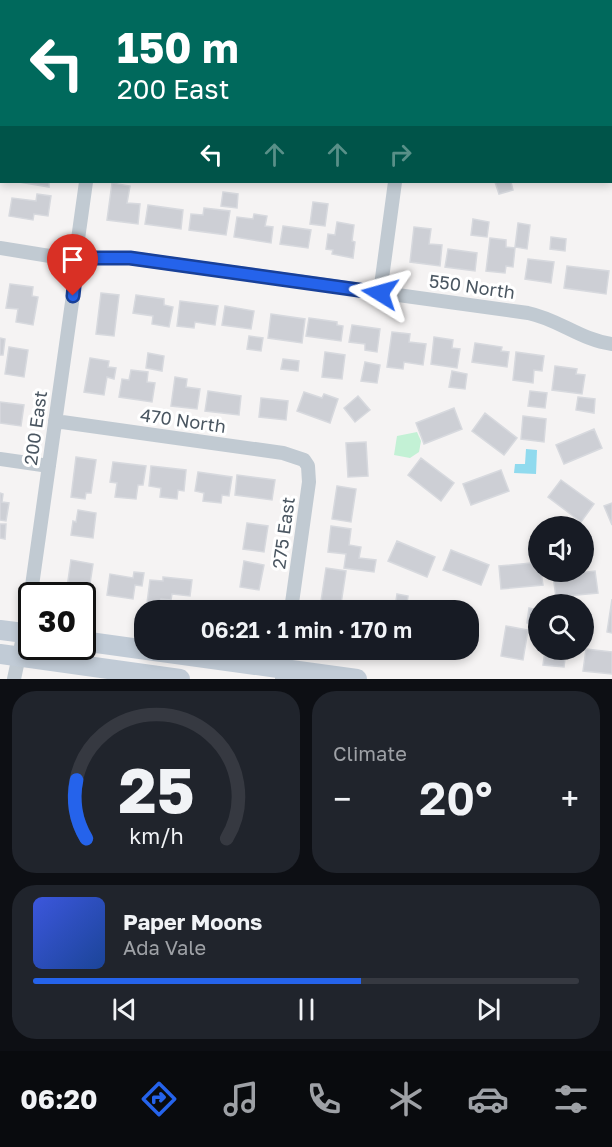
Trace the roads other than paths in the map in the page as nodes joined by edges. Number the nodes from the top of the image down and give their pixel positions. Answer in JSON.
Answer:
{"nodes":[{"id":1,"x":86,"y":183,"type":"edge"},
{"id":2,"x":395,"y":183,"type":"edge"},
{"id":3,"x":0,"y":248,"type":"edge"},
{"id":4,"x":77,"y":258,"type":"junction"},
{"id":5,"x":380,"y":293,"type":"junction"},
{"id":6,"x":612,"y":344,"type":"edge"},
{"id":7,"x":55,"y":422,"type":"junction"},
{"id":8,"x":0,"y":459,"type":"edge"},
{"id":9,"x":304,"y":460,"type":"joint"},
{"id":10,"x":49,"y":466,"type":"junction"},
{"id":11,"x":34,"y":582,"type":"edge"},
{"id":12,"x":292,"y":600,"type":"edge"},
{"id":13,"x":0,"y":630,"type":"edge"},
{"id":14,"x":18,"y":633,"type":"edge"},
{"id":15,"x":96,"y":643,"type":"edge"},
{"id":16,"x":9,"y":656,"type":"edge"},
{"id":17,"x":284,"y":666,"type":"edge"},
{"id":18,"x":14,"y":679,"type":"edge"},
{"id":19,"x":180,"y":679,"type":"edge"},
{"id":20,"x":357,"y":679,"type":"edge"}],
"edges":[{"from":1,"to":4,"type":"street","name":"200 East"},
{"from":2,"to":5,"type":"street"},
{"from":3,"to":4,"type":"street","name":"550 North"},
{"from":4,"to":5,"type":"street","name":"550 North"},
{"from":4,"to":7,"type":"street","name":"200 East"},
{"from":5,"to":6,"type":"street","name":"550 North"},
{"from":7,"to":9,"type":"street","name":"470 North"},
{"from":7,"to":10,"type":"street","name":"200 East"},
{"from":8,"to":10,"type":"street"},
{"from":9,"to":12,"type":"street","name":"275 East"},
{"from":10,"to":11,"type":"street","name":"200 East"},
{"from":13,"to":14,"type":"main road"},
{"from":15,"to":17,"type":"main road"},
{"from":16,"to":18,"type":"street","name":"200 East"},
{"from":16,"to":19,"type":"main road"},
{"from":17,"to":20,"type":"main road"}]}
